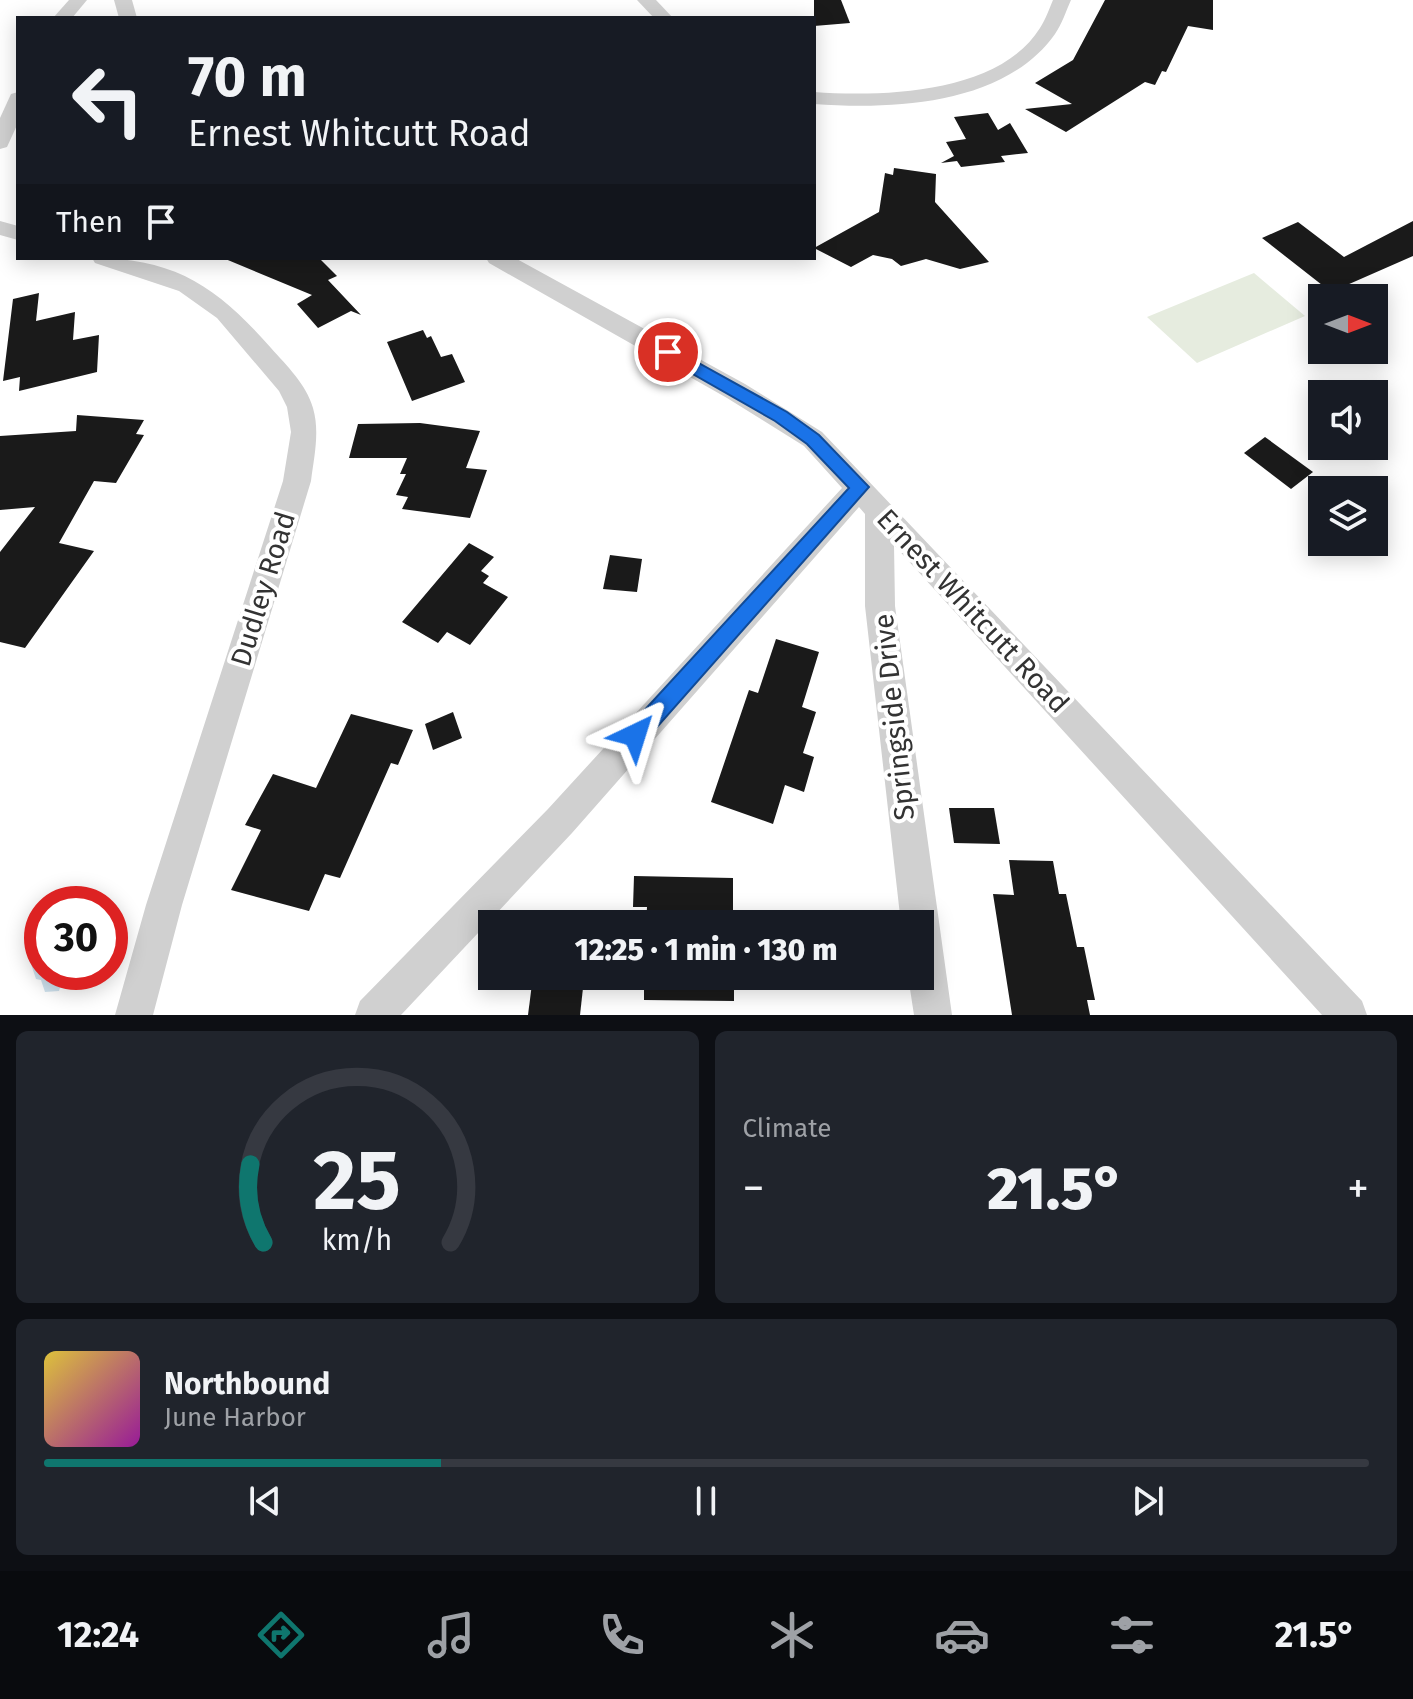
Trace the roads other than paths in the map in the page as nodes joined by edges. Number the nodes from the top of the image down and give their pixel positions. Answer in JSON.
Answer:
{"nodes":[{"id":1,"x":78,"y":0,"type":"edge"},
{"id":2,"x":646,"y":0,"type":"edge"},
{"id":3,"x":1062,"y":0,"type":"edge"},
{"id":4,"x":64,"y":16,"type":"edge"},
{"id":5,"x":662,"y":16,"type":"edge"},
{"id":6,"x":816,"y":98,"type":"edge"},
{"id":7,"x":16,"y":103,"type":"edge"},
{"id":8,"x":0,"y":143,"type":"edge"},
{"id":9,"x":109,"y":260,"type":"edge"},
{"id":10,"x":501,"y":260,"type":"edge"},
{"id":11,"x":870,"y":499,"type":"junction"},
{"id":12,"x":918,"y":910,"type":"edge"},
{"id":13,"x":929,"y":990,"type":"edge"},
{"id":14,"x":134,"y":1015,"type":"edge"},
{"id":15,"x":374,"y":1015,"type":"edge"},
{"id":16,"x":933,"y":1015,"type":"edge"},
{"id":17,"x":1348,"y":1015,"type":"edge"}],
"edges":[{"from":1,"to":4,"type":"street"},
{"from":2,"to":5,"type":"street"},
{"from":3,"to":6,"type":"street"},
{"from":7,"to":8,"type":"street"},
{"from":9,"to":14,"type":"street","name":"Dudley Road"},
{"from":10,"to":11,"type":"street","name":"Ernest Whitcutt Road"},
{"from":11,"to":12,"type":"street","name":"Springside Drive"},
{"from":11,"to":15,"type":"street"},
{"from":11,"to":17,"type":"street","name":"Ernest Whitcutt Road"},
{"from":13,"to":16,"type":"street","name":"Springside Drive"}]}
